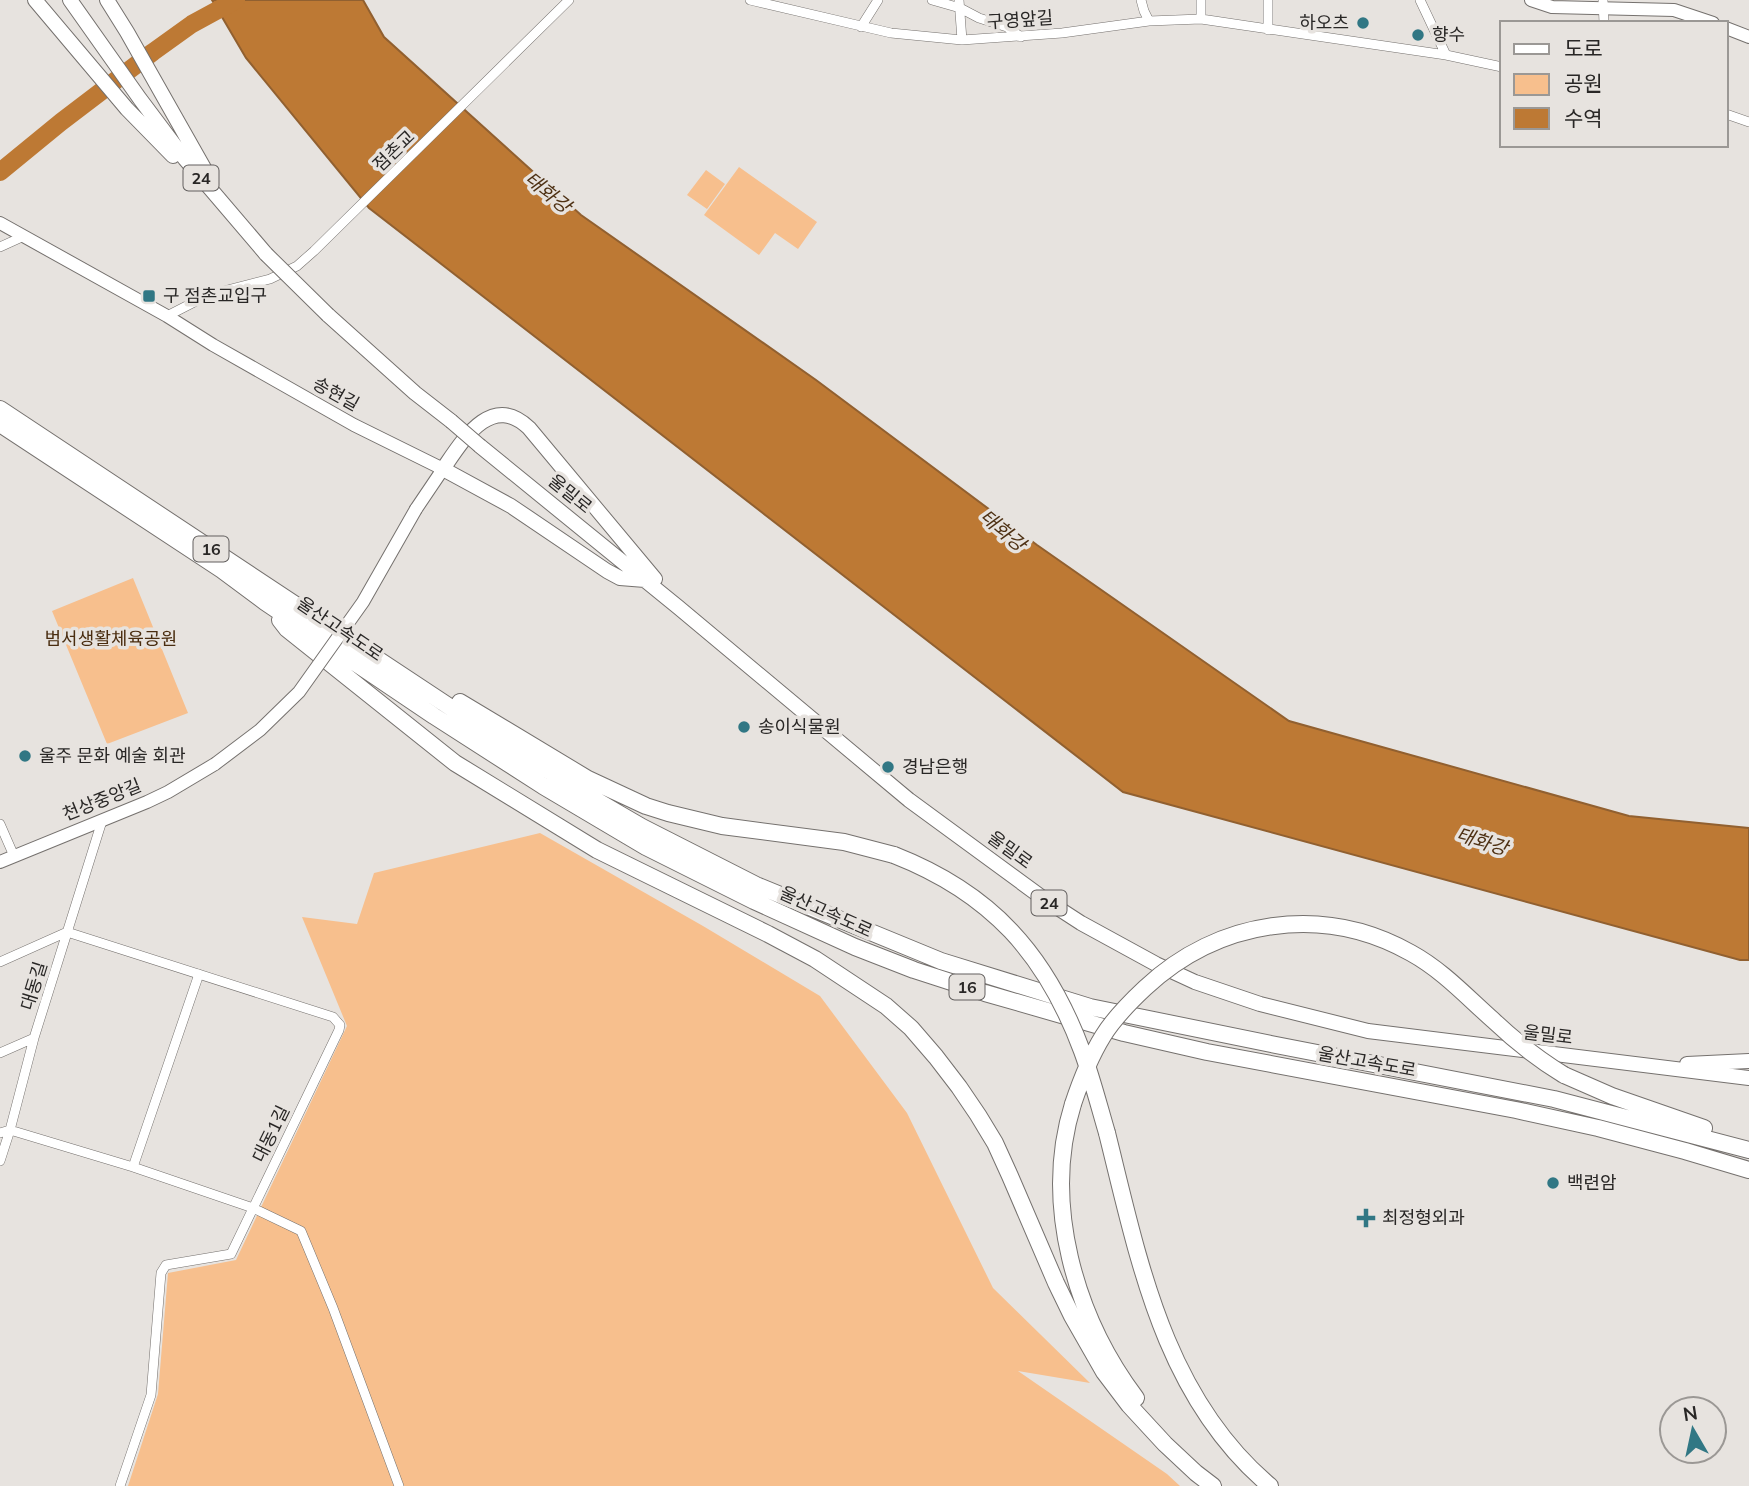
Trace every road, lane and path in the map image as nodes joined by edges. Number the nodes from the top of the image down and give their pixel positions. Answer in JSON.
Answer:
{"nodes":[{"id":1,"x":35,"y":0,"type":"edge"},
{"id":2,"x":71,"y":0,"type":"edge"},
{"id":3,"x":107,"y":0,"type":"edge"},
{"id":4,"x":569,"y":0,"type":"edge"},
{"id":5,"x":750,"y":0,"type":"edge"},
{"id":6,"x":878,"y":0,"type":"edge"},
{"id":7,"x":932,"y":0,"type":"edge"},
{"id":8,"x":1141,"y":0,"type":"edge"},
{"id":9,"x":1201,"y":0,"type":"edge"},
{"id":10,"x":1268,"y":0,"type":"edge"},
{"id":11,"x":1420,"y":0,"type":"edge"},
{"id":12,"x":1531,"y":0,"type":"edge"},
{"id":13,"x":774,"y":4,"type":"edge"},
{"id":14,"x":960,"y":4,"type":"edge"},
{"id":15,"x":1603,"y":4,"type":"edge"},
{"id":16,"x":1201,"y":19,"type":"junction"},
{"id":17,"x":1149,"y":21,"type":"junction"},
{"id":18,"x":1708,"y":21,"type":"edge"},
{"id":19,"x":861,"y":27,"type":"junction"},
{"id":20,"x":1728,"y":29,"type":"edge"},
{"id":21,"x":1268,"y":30,"type":"junction"},
{"id":22,"x":1021,"y":37,"type":"junction"},
{"id":23,"x":1749,"y":37,"type":"edge"},
{"id":24,"x":962,"y":40,"type":"junction"},
{"id":25,"x":1446,"y":55,"type":"junction"},
{"id":26,"x":1500,"y":67,"type":"edge"},
{"id":27,"x":1728,"y":115,"type":"edge"},
{"id":28,"x":1749,"y":122,"type":"edge"},
{"id":29,"x":228,"y":211,"type":"junction"},
{"id":30,"x":0,"y":223,"type":"edge"},
{"id":31,"x":22,"y":236,"type":"junction"},
{"id":32,"x":0,"y":247,"type":"edge"},
{"id":33,"x":166,"y":316,"type":"junction"},
{"id":34,"x":0,"y":409,"type":"edge"},
{"id":35,"x":0,"y":424,"type":"edge"},
{"id":36,"x":443,"y":469,"type":"junction"},
{"id":37,"x":645,"y":580,"type":"junction"},
{"id":38,"x":265,"y":602,"type":"junction"},
{"id":39,"x":678,"y":607,"type":"junction"},
{"id":40,"x":422,"y":689,"type":"junction"},
{"id":41,"x":102,"y":821,"type":"junction"},
{"id":42,"x":0,"y":824,"type":"edge"},
{"id":43,"x":14,"y":856,"type":"junction"},
{"id":44,"x":0,"y":862,"type":"edge"},
{"id":45,"x":67,"y":932,"type":"junction"},
{"id":46,"x":0,"y":962,"type":"edge"},
{"id":47,"x":199,"y":974,"type":"junction"},
{"id":48,"x":34,"y":1038,"type":"junction"},
{"id":49,"x":0,"y":1053,"type":"edge"},
{"id":50,"x":1749,"y":1061,"type":"edge"},
{"id":51,"x":1635,"y":1065,"type":"junction"},
{"id":52,"x":1749,"y":1078,"type":"edge"},
{"id":53,"x":10,"y":1130,"type":"junction"},
{"id":54,"x":0,"y":1133,"type":"edge"},
{"id":55,"x":1749,"y":1144,"type":"edge"},
{"id":56,"x":1749,"y":1150,"type":"edge"},
{"id":57,"x":0,"y":1161,"type":"edge"},
{"id":58,"x":133,"y":1167,"type":"junction"},
{"id":59,"x":1749,"y":1170,"type":"edge"},
{"id":60,"x":253,"y":1208,"type":"junction"},
{"id":61,"x":120,"y":1486,"type":"edge"},
{"id":62,"x":399,"y":1486,"type":"edge"},
{"id":63,"x":1213,"y":1486,"type":"edge"},
{"id":64,"x":1226,"y":1486,"type":"edge"},
{"id":65,"x":1270,"y":1486,"type":"edge"}],
"edges":[{"from":1,"to":29,"type":"main road"},
{"from":2,"to":29,"type":"main road","number":"24"},
{"from":3,"to":29,"type":"main road"},
{"from":4,"to":33,"type":"street","name":"점촌교"},
{"from":5,"to":13,"type":"street","name":"구영앞길"},
{"from":6,"to":19,"type":"street"},
{"from":7,"to":14,"type":"street"},
{"from":8,"to":17,"type":"street"},
{"from":9,"to":16,"type":"street"},
{"from":10,"to":21,"type":"street"},
{"from":11,"to":25,"type":"street"},
{"from":12,"to":15,"type":"main road"},
{"from":13,"to":19,"type":"street","name":"구영앞길"},
{"from":14,"to":22,"type":"street"},
{"from":14,"to":24,"type":"street"},
{"from":15,"to":18,"type":"main road"},
{"from":16,"to":17,"type":"street","name":"구영앞길"},
{"from":16,"to":21,"type":"street","name":"구영앞길"},
{"from":17,"to":22,"type":"street","name":"구영앞길"},
{"from":19,"to":24,"type":"street","name":"구영앞길"},
{"from":20,"to":23,"type":"main road"},
{"from":21,"to":25,"type":"street","name":"구영앞길"},
{"from":22,"to":24,"type":"street","name":"구영앞길"},
{"from":25,"to":26,"type":"street","name":"구영앞길"},
{"from":27,"to":28,"type":"street"},
{"from":29,"to":37,"type":"main road","name":"울밀로","number":"24","bridge":true},
{"from":30,"to":31,"type":"main road"},
{"from":31,"to":32,"type":"street"},
{"from":31,"to":33,"type":"main road"},
{"from":33,"to":36,"type":"main road","name":"송현길"},
{"from":34,"to":40,"type":"highway","name":"울산고속도로","number":"16"},
{"from":35,"to":38,"type":"highway","name":"울산고속도로","number":"16"},
{"from":36,"to":37,"type":"main road"},
{"from":36,"to":39,"type":"main road"},
{"from":36,"to":41,"type":"main road","name":"천상중앙길","bridge":true},
{"from":37,"to":39,"type":"main road","name":"울밀로","number":"24"},
{"from":38,"to":59,"type":"highway","name":"울산고속도로","number":"16"},
{"from":38,"to":63,"type":"highway"},
{"from":39,"to":51,"type":"main road","name":"울밀로","number":"24"},
{"from":40,"to":56,"type":"highway","name":"울산고속도로","number":"16"},
{"from":40,"to":65,"type":"highway","bridge":true},
{"from":41,"to":43,"type":"main road","name":"천상중앙길"},
{"from":41,"to":45,"type":"street","name":"대동길"},
{"from":42,"to":43,"type":"street"},
{"from":43,"to":44,"type":"main road","name":"천상중앙길"},
{"from":45,"to":46,"type":"street"},
{"from":45,"to":47,"type":"street","name":"대동1길"},
{"from":45,"to":48,"type":"street","name":"대동길"},
{"from":47,"to":58,"type":"street"},
{"from":47,"to":60,"type":"street","name":"대동1길"},
{"from":48,"to":49,"type":"street"},
{"from":48,"to":53,"type":"street","name":"대동길"},
{"from":50,"to":51,"type":"main road"},
{"from":51,"to":52,"type":"main road","name":"울밀로","number":"24"},
{"from":53,"to":54,"type":"street"},
{"from":53,"to":57,"type":"street","name":"대동길"},
{"from":53,"to":58,"type":"street"},
{"from":55,"to":64,"type":"highway","bridge":true},
{"from":58,"to":60,"type":"street"},
{"from":60,"to":61,"type":"street","name":"대동1길"},
{"from":60,"to":62,"type":"street"}]}
